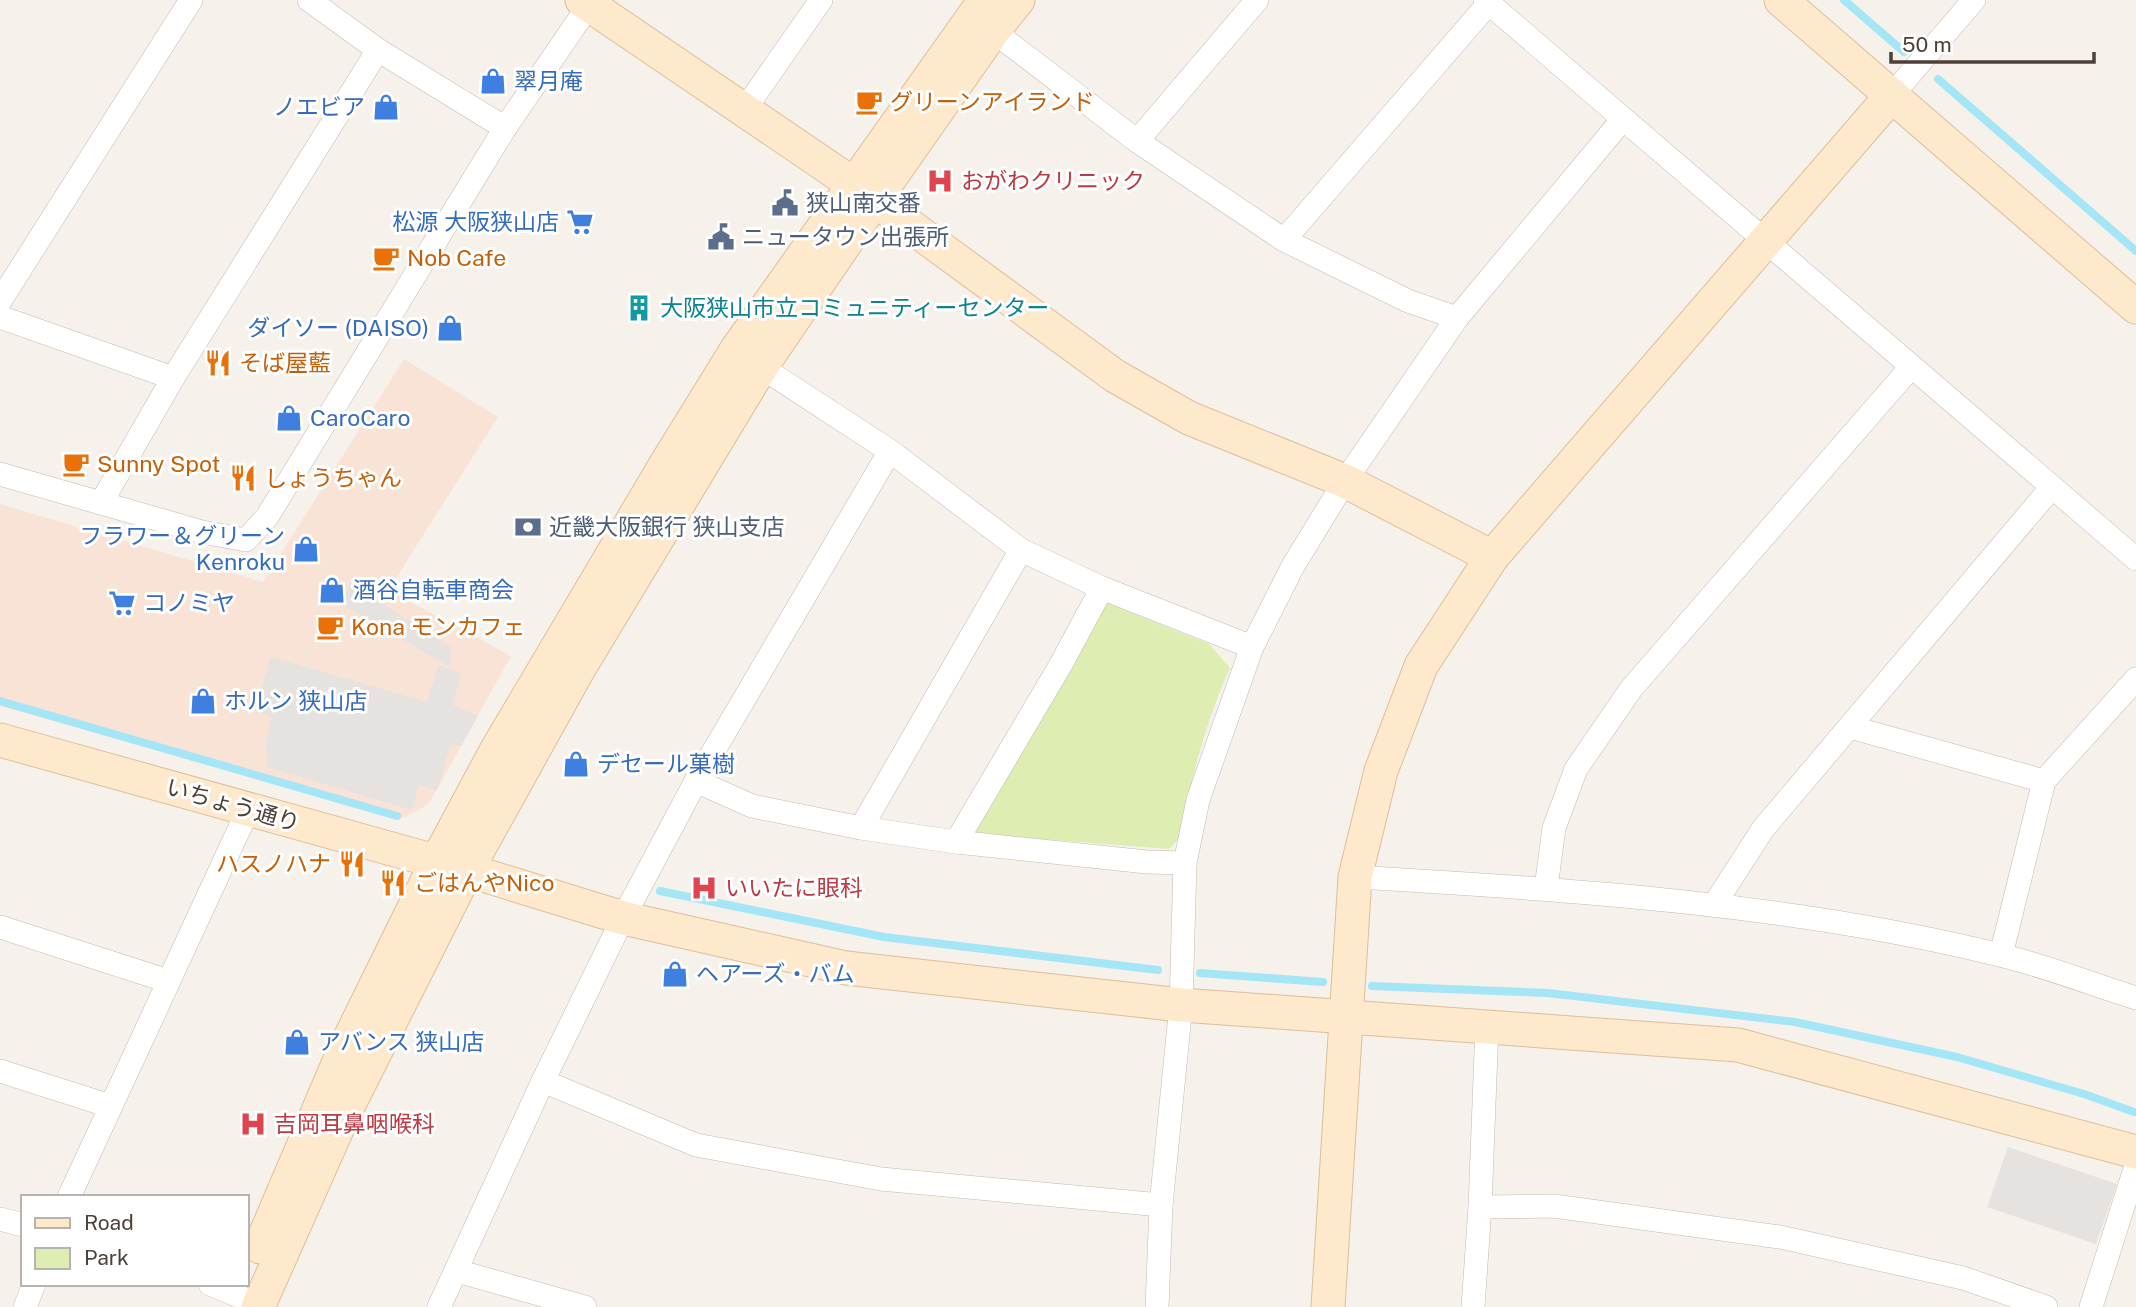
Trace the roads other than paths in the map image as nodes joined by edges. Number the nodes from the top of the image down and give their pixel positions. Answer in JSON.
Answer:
{"nodes":[{"id":1,"x":191,"y":0,"type":"edge"},
{"id":2,"x":309,"y":0,"type":"edge"},
{"id":3,"x":821,"y":0,"type":"edge"},
{"id":4,"x":1018,"y":0,"type":"edge"},
{"id":5,"x":1257,"y":0,"type":"edge"},
{"id":6,"x":1781,"y":0,"type":"edge"},
{"id":7,"x":1973,"y":0,"type":"edge"},
{"id":8,"x":585,"y":2,"type":"edge"},
{"id":9,"x":1487,"y":2,"type":"edge"},
{"id":10,"x":989,"y":16,"type":"edge"},
{"id":11,"x":378,"y":50,"type":"junction"},
{"id":12,"x":1892,"y":95,"type":"junction"},
{"id":13,"x":745,"y":110,"type":"junction"},
{"id":14,"x":1623,"y":119,"type":"junction"},
{"id":15,"x":505,"y":128,"type":"junction"},
{"id":16,"x":1137,"y":141,"type":"junction"},
{"id":17,"x":863,"y":192,"type":"junction"},
{"id":18,"x":1284,"y":240,"type":"junction"},
{"id":19,"x":1766,"y":241,"type":"junction"},
{"id":20,"x":0,"y":301,"type":"edge"},
{"id":21,"x":2136,"y":307,"type":"edge"},
{"id":22,"x":0,"y":317,"type":"edge"},
{"id":23,"x":1457,"y":318,"type":"junction"},
{"id":24,"x":761,"y":367,"type":"junction"},
{"id":25,"x":1911,"y":367,"type":"junction"},
{"id":26,"x":173,"y":378,"type":"junction"},
{"id":27,"x":890,"y":450,"type":"junction"},
{"id":28,"x":0,"y":474,"type":"edge"},
{"id":29,"x":1345,"y":481,"type":"junction"},
{"id":30,"x":2052,"y":487,"type":"junction"},
{"id":31,"x":101,"y":503,"type":"junction"},
{"id":32,"x":1021,"y":550,"type":"junction"},
{"id":33,"x":1492,"y":557,"type":"junction"},
{"id":34,"x":2136,"y":559,"type":"edge"},
{"id":35,"x":1102,"y":588,"type":"junction"},
{"id":36,"x":1252,"y":647,"type":"junction"},
{"id":37,"x":2136,"y":679,"type":"edge"},
{"id":38,"x":1850,"y":727,"type":"junction"},
{"id":39,"x":0,"y":740,"type":"edge"},
{"id":40,"x":696,"y":780,"type":"junction"},
{"id":41,"x":2044,"y":781,"type":"junction"},
{"id":42,"x":248,"y":810,"type":"junction"},
{"id":43,"x":861,"y":828,"type":"junction"},
{"id":44,"x":956,"y":842,"type":"junction"},
{"id":45,"x":1185,"y":863,"type":"junction"},
{"id":46,"x":452,"y":865,"type":"junction"},
{"id":47,"x":1355,"y":877,"type":"junction"},
{"id":48,"x":1546,"y":888,"type":"junction"},
{"id":49,"x":1714,"y":905,"type":"junction"},
{"id":50,"x":623,"y":918,"type":"junction"},
{"id":51,"x":0,"y":927,"type":"edge"},
{"id":52,"x":2001,"y":955,"type":"junction"},
{"id":53,"x":168,"y":981,"type":"junction"},
{"id":54,"x":2136,"y":998,"type":"edge"},
{"id":55,"x":1181,"y":1005,"type":"junction"},
{"id":56,"x":1345,"y":1016,"type":"junction"},
{"id":57,"x":1487,"y":1026,"type":"junction"},
{"id":58,"x":0,"y":1071,"type":"edge"},
{"id":59,"x":543,"y":1081,"type":"junction"},
{"id":60,"x":110,"y":1106,"type":"junction"},
{"id":61,"x":2136,"y":1152,"type":"edge"},
{"id":62,"x":2136,"y":1166,"type":"edge"},
{"id":63,"x":70,"y":1195,"type":"edge"},
{"id":64,"x":1161,"y":1205,"type":"junction"},
{"id":65,"x":1480,"y":1207,"type":"junction"},
{"id":66,"x":0,"y":1219,"type":"edge"},
{"id":67,"x":21,"y":1225,"type":"edge"},
{"id":68,"x":457,"y":1271,"type":"junction"},
{"id":69,"x":248,"y":1278,"type":"edge"},
{"id":70,"x":33,"y":1286,"type":"edge"},
{"id":71,"x":25,"y":1307,"type":"edge"},
{"id":72,"x":439,"y":1307,"type":"edge"},
{"id":73,"x":585,"y":1307,"type":"edge"},
{"id":74,"x":1157,"y":1307,"type":"edge"},
{"id":75,"x":1328,"y":1307,"type":"edge"},
{"id":76,"x":1473,"y":1307,"type":"edge"},
{"id":77,"x":2046,"y":1307,"type":"edge"},
{"id":78,"x":2091,"y":1307,"type":"edge"}],
"edges":[{"from":1,"to":20,"type":"street"},
{"from":2,"to":11,"type":"street"},
{"from":3,"to":13,"type":"street"},
{"from":4,"to":10,"type":"street"},
{"from":5,"to":16,"type":"street"},
{"from":6,"to":12,"type":"street"},
{"from":7,"to":12,"type":"street"},
{"from":8,"to":13,"type":"street"},
{"from":8,"to":15,"type":"street"},
{"from":9,"to":14,"type":"street"},
{"from":9,"to":18,"type":"street"},
{"from":10,"to":16,"type":"street"},
{"from":10,"to":17,"type":"street"},
{"from":11,"to":15,"type":"street"},
{"from":11,"to":26,"type":"street"},
{"from":12,"to":19,"type":"street"},
{"from":12,"to":21,"type":"street"},
{"from":13,"to":17,"type":"street"},
{"from":14,"to":19,"type":"street"},
{"from":14,"to":23,"type":"street"},
{"from":15,"to":31,"type":"street"},
{"from":16,"to":18,"type":"street"},
{"from":17,"to":24,"type":"street"},
{"from":17,"to":29,"type":"street"},
{"from":17,"to":46,"type":"street"},
{"from":18,"to":23,"type":"street"},
{"from":19,"to":25,"type":"street"},
{"from":19,"to":33,"type":"street"},
{"from":22,"to":26,"type":"street"},
{"from":23,"to":29,"type":"street"},
{"from":24,"to":27,"type":"street"},
{"from":24,"to":46,"type":"street"},
{"from":25,"to":30,"type":"street"},
{"from":25,"to":48,"type":"street"},
{"from":26,"to":31,"type":"street"},
{"from":27,"to":32,"type":"street"},
{"from":27,"to":40,"type":"street"},
{"from":28,"to":31,"type":"street"},
{"from":29,"to":33,"type":"street"},
{"from":29,"to":36,"type":"street"},
{"from":30,"to":34,"type":"street"},
{"from":30,"to":38,"type":"street"},
{"from":32,"to":35,"type":"street"},
{"from":32,"to":43,"type":"street"},
{"from":33,"to":47,"type":"street"},
{"from":35,"to":36,"type":"street"},
{"from":35,"to":44,"type":"street"},
{"from":36,"to":45,"type":"street"},
{"from":37,"to":41,"type":"street"},
{"from":38,"to":41,"type":"street"},
{"from":38,"to":49,"type":"street"},
{"from":39,"to":42,"type":"street","name":"いちょう通り"},
{"from":40,"to":43,"type":"street"},
{"from":40,"to":50,"type":"street"},
{"from":41,"to":52,"type":"street"},
{"from":42,"to":46,"type":"street","name":"いちょう通り"},
{"from":42,"to":53,"type":"street"},
{"from":43,"to":44,"type":"street"},
{"from":44,"to":45,"type":"street"},
{"from":45,"to":55,"type":"street"},
{"from":46,"to":50,"type":"street","name":"いちょう通り"},
{"from":46,"to":69,"type":"street"},
{"from":47,"to":48,"type":"street"},
{"from":47,"to":56,"type":"street"},
{"from":48,"to":49,"type":"street"},
{"from":49,"to":52,"type":"street"},
{"from":50,"to":55,"type":"street","name":"いちょう通り"},
{"from":50,"to":59,"type":"street"},
{"from":51,"to":53,"type":"street"},
{"from":52,"to":54,"type":"street"},
{"from":53,"to":60,"type":"street"},
{"from":55,"to":56,"type":"street","name":"いちょう通り"},
{"from":55,"to":64,"type":"street"},
{"from":56,"to":57,"type":"street","name":"いちょう通り"},
{"from":56,"to":75,"type":"street"},
{"from":57,"to":61,"type":"street","name":"いちょう通り"},
{"from":57,"to":65,"type":"street"},
{"from":58,"to":60,"type":"street"},
{"from":59,"to":64,"type":"street"},
{"from":59,"to":68,"type":"street"},
{"from":60,"to":63,"type":"street"},
{"from":62,"to":78,"type":"street"},
{"from":64,"to":74,"type":"street"},
{"from":65,"to":76,"type":"street"},
{"from":65,"to":77,"type":"street"},
{"from":66,"to":67,"type":"street"},
{"from":68,"to":72,"type":"street"},
{"from":68,"to":73,"type":"street"},
{"from":70,"to":71,"type":"street"}]}
